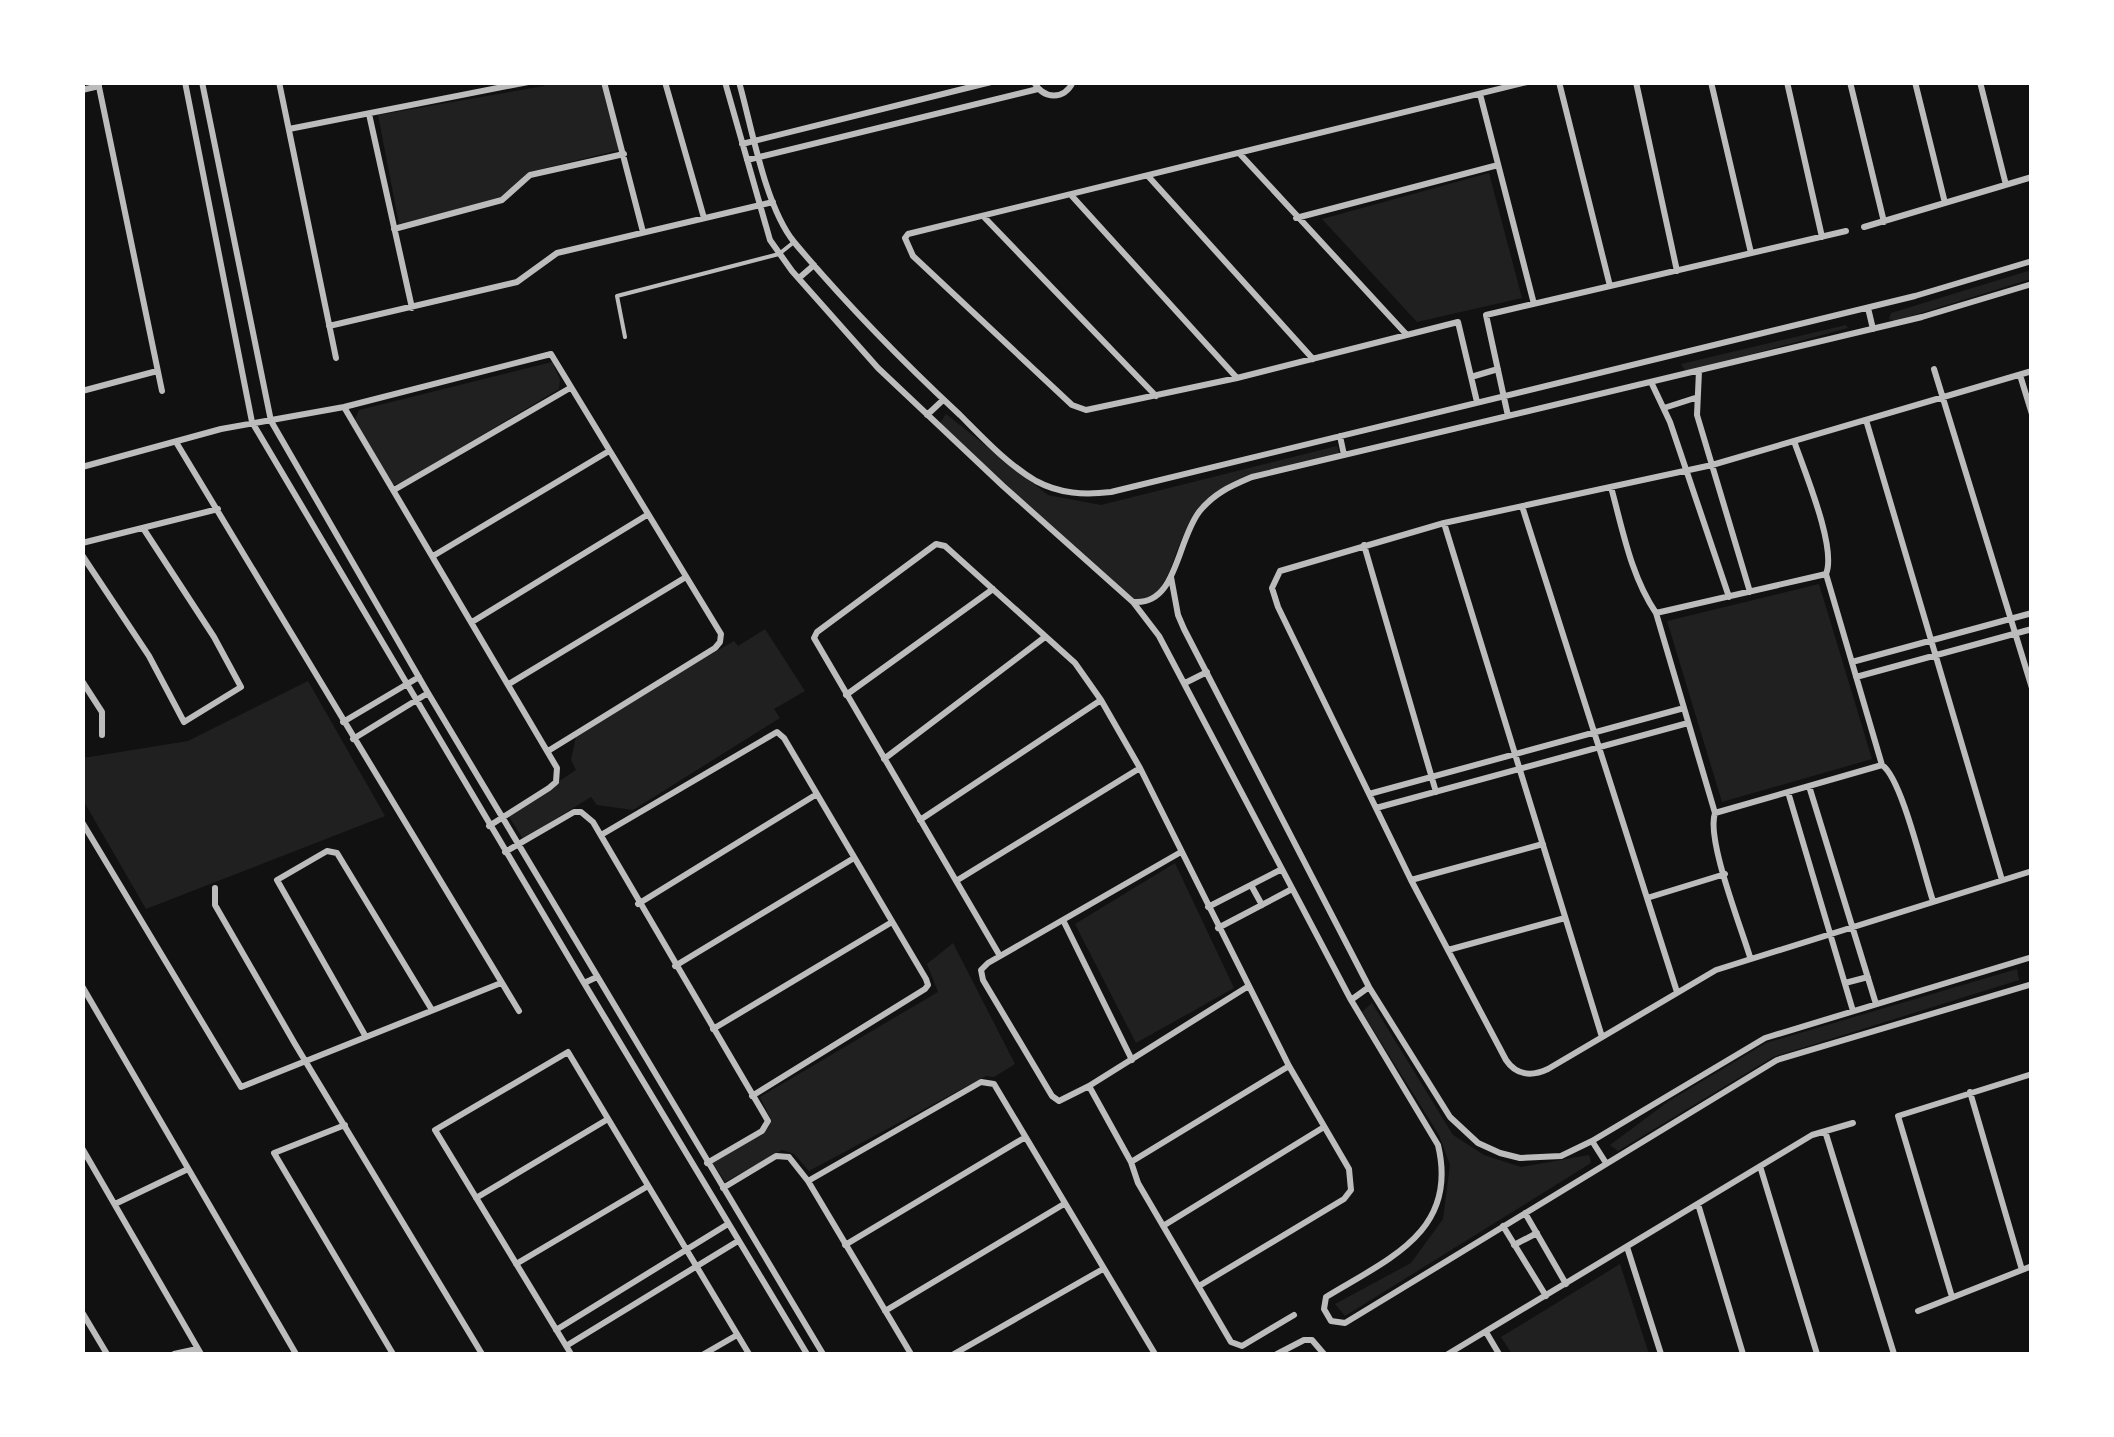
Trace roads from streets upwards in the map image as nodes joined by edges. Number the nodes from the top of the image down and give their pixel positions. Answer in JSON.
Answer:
{"nodes":[{"id":1,"x":185,"y":82,"type":"edge"},
{"id":2,"x":202,"y":82,"type":"edge"},
{"id":3,"x":279,"y":82,"type":"edge"},
{"id":4,"x":528,"y":82,"type":"edge"},
{"id":5,"x":604,"y":82,"type":"edge"},
{"id":6,"x":665,"y":82,"type":"edge"},
{"id":7,"x":725,"y":82,"type":"edge"},
{"id":8,"x":739,"y":82,"type":"edge"},
{"id":9,"x":992,"y":82,"type":"edge"},
{"id":10,"x":1073,"y":82,"type":"edge"},
{"id":11,"x":1527,"y":82,"type":"edge"},
{"id":12,"x":1559,"y":82,"type":"edge"},
{"id":13,"x":1636,"y":82,"type":"edge"},
{"id":14,"x":1711,"y":82,"type":"edge"},
{"id":15,"x":1786,"y":82,"type":"edge"},
{"id":16,"x":1850,"y":82,"type":"edge"},
{"id":17,"x":1915,"y":82,"type":"edge"},
{"id":18,"x":1980,"y":82,"type":"edge"},
{"id":19,"x":98,"y":84,"type":"edge"},
{"id":20,"x":1036,"y":86,"type":"edge"},
{"id":21,"x":82,"y":90,"type":"edge"},
{"id":22,"x":1480,"y":94,"type":"junction"},
{"id":23,"x":369,"y":114,"type":"junction"},
{"id":24,"x":289,"y":129,"type":"junction"},
{"id":25,"x":756,"y":140,"type":"junction"},
{"id":26,"x":742,"y":144,"type":"junction"},
{"id":27,"x":624,"y":154,"type":"junction"},
{"id":28,"x":1240,"y":154,"type":"junction"},
{"id":29,"x":760,"y":156,"type":"junction"},
{"id":30,"x":746,"y":160,"type":"junction"},
{"id":31,"x":1499,"y":165,"type":"junction"},
{"id":32,"x":1148,"y":176,"type":"junction"},
{"id":33,"x":2032,"y":177,"type":"edge"},
{"id":34,"x":2006,"y":185,"type":"junction"},
{"id":35,"x":1072,"y":195,"type":"junction"},
{"id":36,"x":773,"y":202,"type":"junction"},
{"id":37,"x":1944,"y":203,"type":"junction"},
{"id":38,"x":758,"y":206,"type":"junction"},
{"id":39,"x":984,"y":217,"type":"junction"},
{"id":40,"x":704,"y":218,"type":"junction"},
{"id":41,"x":1296,"y":218,"type":"junction"},
{"id":42,"x":1884,"y":222,"type":"junction"},
{"id":43,"x":1864,"y":227,"type":"dead end"},
{"id":44,"x":394,"y":229,"type":"junction"},
{"id":45,"x":1846,"y":231,"type":"dead end"},
{"id":46,"x":644,"y":232,"type":"junction"},
{"id":47,"x":1822,"y":236,"type":"junction"},
{"id":48,"x":1751,"y":253,"type":"junction"},
{"id":49,"x":2032,"y":261,"type":"edge"},
{"id":50,"x":814,"y":266,"type":"junction"},
{"id":51,"x":1678,"y":270,"type":"junction"},
{"id":52,"x":799,"y":278,"type":"junction"},
{"id":53,"x":2032,"y":284,"type":"edge"},
{"id":54,"x":1610,"y":286,"type":"junction"},
{"id":55,"x":1534,"y":304,"type":"junction"},
{"id":56,"x":412,"y":308,"type":"junction"},
{"id":57,"x":1868,"y":308,"type":"junction"},
{"id":58,"x":329,"y":326,"type":"junction"},
{"id":59,"x":1872,"y":329,"type":"junction"},
{"id":60,"x":1407,"y":334,"type":"junction"},
{"id":61,"x":336,"y":358,"type":"dead end"},
{"id":62,"x":1313,"y":358,"type":"junction"},
{"id":63,"x":1498,"y":369,"type":"junction"},
{"id":64,"x":1699,"y":370,"type":"junction"},
{"id":65,"x":1934,"y":370,"type":"dead end"},
{"id":66,"x":157,"y":371,"type":"junction"},
{"id":67,"x":2032,"y":371,"type":"edge"},
{"id":68,"x":2020,"y":375,"type":"junction"},
{"id":69,"x":1470,"y":376,"type":"junction"},
{"id":70,"x":1237,"y":378,"type":"junction"},
{"id":71,"x":1652,"y":384,"type":"junction"},
{"id":72,"x":570,"y":388,"type":"junction"},
{"id":73,"x":82,"y":391,"type":"edge"},
{"id":74,"x":162,"y":391,"type":"dead end"},
{"id":75,"x":1503,"y":396,"type":"junction"},
{"id":76,"x":1157,"y":397,"type":"junction"},
{"id":77,"x":1944,"y":397,"type":"junction"},
{"id":78,"x":1695,"y":398,"type":"junction"},
{"id":79,"x":943,"y":400,"type":"junction"},
{"id":80,"x":1477,"y":402,"type":"junction"},
{"id":81,"x":344,"y":407,"type":"junction"},
{"id":82,"x":1664,"y":408,"type":"junction"},
{"id":83,"x":2032,"y":414,"type":"edge"},
{"id":84,"x":927,"y":415,"type":"junction"},
{"id":85,"x":1508,"y":416,"type":"junction"},
{"id":86,"x":270,"y":420,"type":"junction"},
{"id":87,"x":1866,"y":420,"type":"junction"},
{"id":88,"x":252,"y":422,"type":"junction"},
{"id":89,"x":1340,"y":436,"type":"junction"},
{"id":90,"x":1794,"y":440,"type":"junction"},
{"id":91,"x":176,"y":442,"type":"junction"},
{"id":92,"x":609,"y":450,"type":"junction"},
{"id":93,"x":1344,"y":456,"type":"junction"},
{"id":94,"x":1712,"y":465,"type":"junction"},
{"id":95,"x":82,"y":467,"type":"edge"},
{"id":96,"x":1685,"y":472,"type":"junction"},
{"id":97,"x":1611,"y":487,"type":"junction"},
{"id":98,"x":394,"y":490,"type":"junction"},
{"id":99,"x":1522,"y":506,"type":"junction"},
{"id":100,"x":218,"y":509,"type":"junction"},
{"id":101,"x":646,"y":515,"type":"junction"},
{"id":102,"x":1444,"y":522,"type":"junction"},
{"id":103,"x":143,"y":528,"type":"junction"},
{"id":104,"x":82,"y":543,"type":"edge"},
{"id":105,"x":1364,"y":546,"type":"junction"},
{"id":106,"x":82,"y":555,"type":"edge"},
{"id":107,"x":433,"y":556,"type":"junction"},
{"id":108,"x":1826,"y":574,"type":"junction"},
{"id":109,"x":1172,"y":577,"type":"junction"},
{"id":110,"x":686,"y":578,"type":"junction"},
{"id":111,"x":992,"y":589,"type":"junction"},
{"id":112,"x":1750,"y":592,"type":"junction"},
{"id":113,"x":1729,"y":596,"type":"junction"},
{"id":114,"x":1132,"y":602,"type":"junction"},
{"id":115,"x":2032,"y":613,"type":"edge"},
{"id":116,"x":1656,"y":614,"type":"junction"},
{"id":117,"x":2010,"y":618,"type":"junction"},
{"id":118,"x":472,"y":622,"type":"junction"},
{"id":119,"x":2032,"y":629,"type":"edge"},
{"id":120,"x":2015,"y":633,"type":"junction"},
{"id":121,"x":1045,"y":637,"type":"junction"},
{"id":122,"x":1931,"y":640,"type":"junction"},
{"id":123,"x":1935,"y":655,"type":"junction"},
{"id":124,"x":1852,"y":662,"type":"junction"},
{"id":125,"x":1207,"y":672,"type":"junction"},
{"id":126,"x":418,"y":676,"type":"junction"},
{"id":127,"x":1856,"y":677,"type":"junction"},
{"id":128,"x":82,"y":681,"type":"edge"},
{"id":129,"x":1185,"y":683,"type":"junction"},
{"id":130,"x":509,"y":684,"type":"junction"},
{"id":131,"x":406,"y":685,"type":"junction"},
{"id":132,"x":2032,"y":688,"type":"edge"},
{"id":133,"x":428,"y":694,"type":"junction"},
{"id":134,"x":846,"y":696,"type":"junction"},
{"id":135,"x":1101,"y":700,"type":"junction"},
{"id":136,"x":415,"y":701,"type":"junction"},
{"id":137,"x":1684,"y":708,"type":"junction"},
{"id":138,"x":343,"y":722,"type":"junction"},
{"id":139,"x":1688,"y":722,"type":"junction"},
{"id":140,"x":1594,"y":732,"type":"junction"},
{"id":141,"x":102,"y":735,"type":"dead end"},
{"id":142,"x":352,"y":739,"type":"junction"},
{"id":143,"x":1599,"y":747,"type":"junction"},
{"id":144,"x":548,"y":752,"type":"junction"},
{"id":145,"x":1516,"y":754,"type":"junction"},
{"id":146,"x":884,"y":759,"type":"junction"},
{"id":147,"x":1882,"y":765,"type":"junction"},
{"id":148,"x":1140,"y":768,"type":"junction"},
{"id":149,"x":1520,"y":768,"type":"junction"},
{"id":150,"x":1433,"y":776,"type":"junction"},
{"id":151,"x":1810,"y":786,"type":"junction"},
{"id":152,"x":1436,"y":792,"type":"junction"},
{"id":153,"x":1788,"y":792,"type":"junction"},
{"id":154,"x":818,"y":794,"type":"junction"},
{"id":155,"x":1369,"y":794,"type":"junction"},
{"id":156,"x":1376,"y":808,"type":"junction"},
{"id":157,"x":1715,"y":813,"type":"junction"},
{"id":158,"x":502,"y":817,"type":"junction"},
{"id":159,"x":920,"y":820,"type":"junction"},
{"id":160,"x":82,"y":822,"type":"edge"},
{"id":161,"x":490,"y":826,"type":"junction"},
{"id":162,"x":601,"y":835,"type":"junction"},
{"id":163,"x":518,"y":844,"type":"junction"},
{"id":164,"x":1543,"y":844,"type":"junction"},
{"id":165,"x":505,"y":852,"type":"junction"},
{"id":166,"x":1181,"y":852,"type":"junction"},
{"id":167,"x":854,"y":858,"type":"junction"},
{"id":168,"x":1282,"y":869,"type":"junction"},
{"id":169,"x":2032,"y":871,"type":"edge"},
{"id":170,"x":1724,"y":874,"type":"junction"},
{"id":171,"x":1411,"y":880,"type":"junction"},
{"id":172,"x":2002,"y":880,"type":"junction"},
{"id":173,"x":956,"y":881,"type":"junction"},
{"id":174,"x":1251,"y":885,"type":"junction"},
{"id":175,"x":216,"y":888,"type":"dead end"},
{"id":176,"x":1292,"y":889,"type":"junction"},
{"id":177,"x":1647,"y":898,"type":"junction"},
{"id":178,"x":1932,"y":902,"type":"junction"},
{"id":179,"x":638,"y":904,"type":"junction"},
{"id":180,"x":1262,"y":905,"type":"junction"},
{"id":181,"x":1208,"y":908,"type":"junction"},
{"id":182,"x":1566,"y":918,"type":"junction"},
{"id":183,"x":1063,"y":920,"type":"junction"},
{"id":184,"x":892,"y":922,"type":"junction"},
{"id":185,"x":1852,"y":926,"type":"junction"},
{"id":186,"x":1218,"y":928,"type":"junction"},
{"id":187,"x":1830,"y":933,"type":"junction"},
{"id":188,"x":1448,"y":950,"type":"junction"},
{"id":189,"x":1000,"y":956,"type":"junction"},
{"id":190,"x":1750,"y":957,"type":"junction"},
{"id":191,"x":2030,"y":958,"type":"edge"},
{"id":192,"x":675,"y":966,"type":"junction"},
{"id":193,"x":2032,"y":968,"type":"edge"},
{"id":194,"x":597,"y":977,"type":"junction"},
{"id":195,"x":1868,"y":977,"type":"junction"},
{"id":196,"x":501,"y":983,"type":"junction"},
{"id":197,"x":584,"y":983,"type":"junction"},
{"id":198,"x":1845,"y":983,"type":"junction"},
{"id":199,"x":2032,"y":984,"type":"edge"},
{"id":200,"x":82,"y":986,"type":"edge"},
{"id":201,"x":1368,"y":987,"type":"junction"},
{"id":202,"x":1247,"y":988,"type":"junction"},
{"id":203,"x":1677,"y":992,"type":"junction"},
{"id":204,"x":1351,"y":1000,"type":"junction"},
{"id":205,"x":1876,"y":1004,"type":"junction"},
{"id":206,"x":432,"y":1010,"type":"junction"},
{"id":207,"x":1853,"y":1010,"type":"junction"},
{"id":208,"x":519,"y":1011,"type":"dead end"},
{"id":209,"x":713,"y":1030,"type":"junction"},
{"id":210,"x":366,"y":1037,"type":"junction"},
{"id":211,"x":1602,"y":1037,"type":"junction"},
{"id":212,"x":306,"y":1060,"type":"junction"},
{"id":213,"x":1132,"y":1060,"type":"junction"},
{"id":214,"x":1289,"y":1066,"type":"junction"},
{"id":215,"x":2032,"y":1074,"type":"edge"},
{"id":216,"x":1090,"y":1086,"type":"junction"},
{"id":217,"x":1970,"y":1092,"type":"junction"},
{"id":218,"x":752,"y":1096,"type":"junction"},
{"id":219,"x":608,"y":1119,"type":"junction"},
{"id":220,"x":1853,"y":1123,"type":"dead end"},
{"id":221,"x":345,"y":1125,"type":"junction"},
{"id":222,"x":1324,"y":1127,"type":"junction"},
{"id":223,"x":1824,"y":1131,"type":"junction"},
{"id":224,"x":1024,"y":1138,"type":"junction"},
{"id":225,"x":1592,"y":1141,"type":"junction"},
{"id":226,"x":82,"y":1148,"type":"edge"},
{"id":227,"x":1131,"y":1162,"type":"junction"},
{"id":228,"x":707,"y":1163,"type":"junction"},
{"id":229,"x":1606,"y":1164,"type":"junction"},
{"id":230,"x":1760,"y":1166,"type":"junction"},
{"id":231,"x":188,"y":1169,"type":"junction"},
{"id":232,"x":808,"y":1180,"type":"junction"},
{"id":233,"x":648,"y":1186,"type":"junction"},
{"id":234,"x":722,"y":1188,"type":"junction"},
{"id":235,"x":476,"y":1198,"type":"junction"},
{"id":236,"x":116,"y":1204,"type":"junction"},
{"id":237,"x":1064,"y":1204,"type":"junction"},
{"id":238,"x":1698,"y":1204,"type":"junction"},
{"id":239,"x":1525,"y":1213,"type":"junction"},
{"id":240,"x":728,"y":1224,"type":"junction"},
{"id":241,"x":1164,"y":1226,"type":"junction"},
{"id":242,"x":1503,"y":1226,"type":"junction"},
{"id":243,"x":1537,"y":1233,"type":"junction"},
{"id":244,"x":738,"y":1241,"type":"junction"},
{"id":245,"x":1514,"y":1244,"type":"junction"},
{"id":246,"x":845,"y":1245,"type":"junction"},
{"id":247,"x":1627,"y":1247,"type":"junction"},
{"id":248,"x":686,"y":1250,"type":"junction"},
{"id":249,"x":516,"y":1264,"type":"junction"},
{"id":250,"x":696,"y":1266,"type":"junction"},
{"id":251,"x":2032,"y":1266,"type":"edge"},
{"id":252,"x":1103,"y":1269,"type":"junction"},
{"id":253,"x":2022,"y":1270,"type":"junction"},
{"id":254,"x":1566,"y":1284,"type":"junction"},
{"id":255,"x":1199,"y":1286,"type":"junction"},
{"id":256,"x":1546,"y":1296,"type":"junction"},
{"id":257,"x":1952,"y":1298,"type":"junction"},
{"id":258,"x":885,"y":1311,"type":"junction"},
{"id":259,"x":1918,"y":1311,"type":"dead end"},
{"id":260,"x":82,"y":1312,"type":"edge"},
{"id":261,"x":1294,"y":1315,"type":"dead end"},
{"id":262,"x":556,"y":1330,"type":"junction"},
{"id":263,"x":1486,"y":1332,"type":"junction"},
{"id":264,"x":737,"y":1335,"type":"junction"},
{"id":265,"x":566,"y":1346,"type":"junction"},
{"id":266,"x":199,"y":1351,"type":"edge"},
{"id":267,"x":106,"y":1354,"type":"edge"},
{"id":268,"x":174,"y":1354,"type":"edge"},
{"id":269,"x":296,"y":1354,"type":"edge"},
{"id":270,"x":392,"y":1354,"type":"edge"},
{"id":271,"x":482,"y":1354,"type":"edge"},
{"id":272,"x":571,"y":1354,"type":"edge"},
{"id":273,"x":704,"y":1354,"type":"edge"},
{"id":274,"x":749,"y":1354,"type":"edge"},
{"id":275,"x":806,"y":1354,"type":"edge"},
{"id":276,"x":822,"y":1354,"type":"edge"},
{"id":277,"x":911,"y":1354,"type":"edge"},
{"id":278,"x":954,"y":1354,"type":"edge"},
{"id":279,"x":1154,"y":1354,"type":"edge"},
{"id":280,"x":1277,"y":1354,"type":"edge"},
{"id":281,"x":1324,"y":1354,"type":"edge"},
{"id":282,"x":1448,"y":1354,"type":"edge"},
{"id":283,"x":1499,"y":1354,"type":"edge"},
{"id":284,"x":1661,"y":1354,"type":"edge"},
{"id":285,"x":1743,"y":1354,"type":"edge"},
{"id":286,"x":1817,"y":1354,"type":"edge"},
{"id":287,"x":1894,"y":1354,"type":"edge"}],
"edges":[{"from":1,"to":88,"type":"street"},
{"from":2,"to":86,"type":"street"},
{"from":3,"to":24,"type":"street"},
{"from":4,"to":23,"type":"street"},
{"from":5,"to":27,"type":"street"},
{"from":6,"to":40,"type":"street"},
{"from":7,"to":26,"type":"street"},
{"from":8,"to":25,"type":"street"},
{"from":9,"to":25,"type":"street"},
{"from":10,"to":20,"type":"street"},
{"from":11,"to":22,"type":"street"},
{"from":12,"to":54,"type":"street"},
{"from":13,"to":51,"type":"street"},
{"from":14,"to":48,"type":"street"},
{"from":15,"to":47,"type":"street"},
{"from":16,"to":42,"type":"street"},
{"from":17,"to":37,"type":"street"},
{"from":18,"to":34,"type":"street"},
{"from":19,"to":21,"type":"street"},
{"from":19,"to":66,"type":"street"},
{"from":20,"to":29,"type":"street"},
{"from":22,"to":28,"type":"street"},
{"from":22,"to":31,"type":"street"},
{"from":23,"to":24,"type":"street"},
{"from":23,"to":44,"type":"street"},
{"from":24,"to":58,"type":"street"},
{"from":25,"to":26,"type":"street"},
{"from":25,"to":29,"type":"street"},
{"from":26,"to":30,"type":"street"},
{"from":27,"to":44,"type":"street"},
{"from":27,"to":46,"type":"street"},
{"from":28,"to":32,"type":"street"},
{"from":28,"to":41,"type":"street"},
{"from":29,"to":30,"type":"street"},
{"from":29,"to":36,"type":"street"},
{"from":30,"to":38,"type":"street"},
{"from":31,"to":41,"type":"street"},
{"from":31,"to":55,"type":"street"},
{"from":32,"to":35,"type":"street"},
{"from":32,"to":62,"type":"street"},
{"from":33,"to":34,"type":"street"},
{"from":34,"to":37,"type":"street"},
{"from":35,"to":39,"type":"street"},
{"from":35,"to":70,"type":"street"},
{"from":36,"to":38,"type":"street"},
{"from":36,"to":50,"type":"street"},
{"from":37,"to":42,"type":"street"},
{"from":38,"to":40,"type":"street"},
{"from":38,"to":52,"type":"street"},
{"from":39,"to":76,"type":"street"},
{"from":39,"to":76,"type":"street"},
{"from":40,"to":46,"type":"street"},
{"from":41,"to":60,"type":"street"},
{"from":42,"to":43,"type":"street"},
{"from":44,"to":56,"type":"street"},
{"from":45,"to":47,"type":"street"},
{"from":46,"to":56,"type":"street"},
{"from":47,"to":48,"type":"street"},
{"from":48,"to":51,"type":"street"},
{"from":49,"to":57,"type":"street"},
{"from":50,"to":52,"type":"street"},
{"from":50,"to":79,"type":"street"},
{"from":51,"to":54,"type":"street"},
{"from":52,"to":84,"type":"street"},
{"from":53,"to":59,"type":"street"},
{"from":54,"to":55,"type":"street"},
{"from":55,"to":63,"type":"street"},
{"from":56,"to":58,"type":"street"},
{"from":57,"to":59,"type":"street"},
{"from":57,"to":75,"type":"street"},
{"from":58,"to":61,"type":"street"},
{"from":59,"to":64,"type":"street"},
{"from":60,"to":62,"type":"street"},
{"from":60,"to":69,"type":"street"},
{"from":62,"to":70,"type":"street"},
{"from":63,"to":69,"type":"street"},
{"from":63,"to":75,"type":"street"},
{"from":64,"to":71,"type":"street"},
{"from":64,"to":78,"type":"street"},
{"from":65,"to":77,"type":"street"},
{"from":66,"to":73,"type":"street"},
{"from":66,"to":74,"type":"street"},
{"from":67,"to":68,"type":"street"},
{"from":68,"to":77,"type":"street"},
{"from":68,"to":83,"type":"street"},
{"from":69,"to":80,"type":"street"},
{"from":70,"to":76,"type":"street"},
{"from":71,"to":82,"type":"street"},
{"from":71,"to":85,"type":"street"},
{"from":72,"to":81,"type":"street"},
{"from":72,"to":92,"type":"street"},
{"from":72,"to":98,"type":"street"},
{"from":75,"to":80,"type":"street"},
{"from":75,"to":85,"type":"street"},
{"from":77,"to":87,"type":"street"},
{"from":77,"to":117,"type":"street"},
{"from":78,"to":82,"type":"street"},
{"from":78,"to":94,"type":"street"},
{"from":79,"to":84,"type":"street"},
{"from":79,"to":89,"type":"street"},
{"from":80,"to":89,"type":"street"},
{"from":81,"to":86,"type":"street"},
{"from":81,"to":98,"type":"street"},
{"from":82,"to":96,"type":"street"},
{"from":84,"to":114,"type":"street"},
{"from":85,"to":93,"type":"street"},
{"from":86,"to":88,"type":"street"},
{"from":86,"to":126,"type":"street"},
{"from":87,"to":90,"type":"street"},
{"from":87,"to":122,"type":"street"},
{"from":88,"to":91,"type":"street"},
{"from":88,"to":131,"type":"street"},
{"from":89,"to":93,"type":"street"},
{"from":90,"to":94,"type":"street"},
{"from":90,"to":108,"type":"street"},
{"from":91,"to":95,"type":"street"},
{"from":91,"to":100,"type":"street"},
{"from":92,"to":101,"type":"street"},
{"from":92,"to":107,"type":"street"},
{"from":93,"to":109,"type":"street"},
{"from":94,"to":96,"type":"street"},
{"from":94,"to":112,"type":"street"},
{"from":96,"to":97,"type":"street"},
{"from":96,"to":113,"type":"street"},
{"from":97,"to":99,"type":"street"},
{"from":97,"to":116,"type":"street"},
{"from":98,"to":107,"type":"street"},
{"from":99,"to":102,"type":"street"},
{"from":99,"to":140,"type":"street"},
{"from":100,"to":103,"type":"street"},
{"from":100,"to":138,"type":"street"},
{"from":101,"to":110,"type":"street"},
{"from":101,"to":118,"type":"street"},
{"from":102,"to":105,"type":"street"},
{"from":102,"to":145,"type":"street"},
{"from":103,"to":104,"type":"street"},
{"from":103,"to":106,"type":"street"},
{"from":105,"to":150,"type":"street"},
{"from":105,"to":155,"type":"street"},
{"from":107,"to":118,"type":"street"},
{"from":108,"to":112,"type":"street"},
{"from":108,"to":124,"type":"street"},
{"from":109,"to":114,"type":"street"},
{"from":109,"to":125,"type":"street"},
{"from":110,"to":130,"type":"street"},
{"from":110,"to":144,"type":"street"},
{"from":111,"to":121,"type":"street"},
{"from":111,"to":134,"type":"street"},
{"from":111,"to":134,"type":"street"},
{"from":112,"to":113,"type":"street"},
{"from":113,"to":116,"type":"street"},
{"from":114,"to":129,"type":"street"},
{"from":115,"to":117,"type":"street"},
{"from":116,"to":137,"type":"street"},
{"from":117,"to":120,"type":"street"},
{"from":117,"to":122,"type":"street"},
{"from":118,"to":130,"type":"street"},
{"from":119,"to":120,"type":"street"},
{"from":120,"to":123,"type":"street"},
{"from":120,"to":132,"type":"street"},
{"from":121,"to":135,"type":"street"},
{"from":121,"to":146,"type":"street"},
{"from":122,"to":123,"type":"street"},
{"from":122,"to":124,"type":"street"},
{"from":123,"to":127,"type":"street"},
{"from":123,"to":172,"type":"street"},
{"from":124,"to":127,"type":"street"},
{"from":125,"to":129,"type":"street"},
{"from":125,"to":201,"type":"street"},
{"from":126,"to":131,"type":"street"},
{"from":126,"to":133,"type":"street"},
{"from":127,"to":147,"type":"street"},
{"from":128,"to":141,"type":"street"},
{"from":129,"to":168,"type":"street"},
{"from":130,"to":144,"type":"street"},
{"from":131,"to":136,"type":"street"},
{"from":131,"to":138,"type":"street"},
{"from":133,"to":136,"type":"street"},
{"from":133,"to":158,"type":"street"},
{"from":134,"to":146,"type":"street"},
{"from":135,"to":148,"type":"street"},
{"from":135,"to":159,"type":"street"},
{"from":136,"to":142,"type":"street"},
{"from":136,"to":161,"type":"street"},
{"from":137,"to":139,"type":"street"},
{"from":137,"to":140,"type":"street"},
{"from":138,"to":142,"type":"street"},
{"from":139,"to":143,"type":"street"},
{"from":139,"to":157,"type":"street"},
{"from":140,"to":143,"type":"street"},
{"from":140,"to":145,"type":"street"},
{"from":142,"to":196,"type":"street"},
{"from":143,"to":149,"type":"street"},
{"from":143,"to":177,"type":"street"},
{"from":144,"to":158,"type":"street"},
{"from":145,"to":149,"type":"street"},
{"from":145,"to":150,"type":"street"},
{"from":146,"to":159,"type":"street"},
{"from":147,"to":151,"type":"street"},
{"from":147,"to":178,"type":"street"},
{"from":148,"to":166,"type":"street"},
{"from":148,"to":173,"type":"street"},
{"from":149,"to":152,"type":"street"},
{"from":149,"to":164,"type":"street"},
{"from":150,"to":152,"type":"street"},
{"from":150,"to":155,"type":"street"},
{"from":151,"to":153,"type":"street"},
{"from":151,"to":185,"type":"street"},
{"from":152,"to":156,"type":"street"},
{"from":153,"to":157,"type":"street"},
{"from":153,"to":187,"type":"street"},
{"from":154,"to":162,"type":"street"},
{"from":154,"to":167,"type":"street"},
{"from":154,"to":179,"type":"street"},
{"from":155,"to":156,"type":"street"},
{"from":156,"to":171,"type":"street"},
{"from":157,"to":170,"type":"street"},
{"from":158,"to":161,"type":"street"},
{"from":158,"to":163,"type":"street"},
{"from":159,"to":173,"type":"street"},
{"from":160,"to":212,"type":"street"},
{"from":161,"to":165,"type":"street"},
{"from":162,"to":163,"type":"street"},
{"from":162,"to":179,"type":"street"},
{"from":163,"to":165,"type":"street"},
{"from":163,"to":194,"type":"street"},
{"from":164,"to":171,"type":"street"},
{"from":164,"to":182,"type":"street"},
{"from":165,"to":197,"type":"street"},
{"from":166,"to":181,"type":"street"},
{"from":166,"to":183,"type":"street"},
{"from":167,"to":184,"type":"street"},
{"from":167,"to":192,"type":"street"},
{"from":168,"to":174,"type":"street"},
{"from":168,"to":176,"type":"street"},
{"from":169,"to":172,"type":"street"},
{"from":170,"to":177,"type":"street"},
{"from":170,"to":190,"type":"street"},
{"from":171,"to":188,"type":"street"},
{"from":172,"to":178,"type":"street"},
{"from":173,"to":189,"type":"street"},
{"from":174,"to":180,"type":"street"},
{"from":174,"to":181,"type":"street"},
{"from":175,"to":212,"type":"street"},
{"from":176,"to":180,"type":"street"},
{"from":176,"to":204,"type":"street"},
{"from":177,"to":203,"type":"street"},
{"from":178,"to":185,"type":"street"},
{"from":179,"to":192,"type":"street"},
{"from":180,"to":186,"type":"street"},
{"from":181,"to":186,"type":"street"},
{"from":182,"to":188,"type":"street"},
{"from":182,"to":211,"type":"street"},
{"from":183,"to":189,"type":"street"},
{"from":183,"to":213,"type":"street"},
{"from":184,"to":209,"type":"street"},
{"from":184,"to":218,"type":"street"},
{"from":185,"to":187,"type":"street"},
{"from":185,"to":195,"type":"street"},
{"from":186,"to":202,"type":"street"},
{"from":187,"to":190,"type":"street"},
{"from":187,"to":198,"type":"street"},
{"from":188,"to":211,"type":"street"},
{"from":189,"to":216,"type":"street"},
{"from":190,"to":203,"type":"street"},
{"from":191,"to":193,"type":"street"},
{"from":191,"to":205,"type":"street"},
{"from":192,"to":209,"type":"street"},
{"from":194,"to":197,"type":"street"},
{"from":194,"to":228,"type":"street"},
{"from":195,"to":198,"type":"street"},
{"from":195,"to":205,"type":"street"},
{"from":196,"to":206,"type":"street"},
{"from":196,"to":208,"type":"street"},
{"from":197,"to":240,"type":"street"},
{"from":198,"to":207,"type":"street"},
{"from":199,"to":229,"type":"street"},
{"from":200,"to":231,"type":"street"},
{"from":201,"to":204,"type":"street"},
{"from":201,"to":225,"type":"street"},
{"from":202,"to":213,"type":"street"},
{"from":202,"to":214,"type":"street"},
{"from":203,"to":211,"type":"street"},
{"from":204,"to":242,"type":"street"},
{"from":205,"to":207,"type":"street"},
{"from":206,"to":210,"type":"street"},
{"from":206,"to":210,"type":"street"},
{"from":207,"to":225,"type":"street"},
{"from":209,"to":218,"type":"street"},
{"from":210,"to":212,"type":"street"},
{"from":212,"to":221,"type":"street"},
{"from":213,"to":216,"type":"street"},
{"from":214,"to":222,"type":"street"},
{"from":214,"to":227,"type":"street"},
{"from":215,"to":217,"type":"street"},
{"from":216,"to":227,"type":"street"},
{"from":217,"to":253,"type":"street"},
{"from":217,"to":257,"type":"street"},
{"from":218,"to":228,"type":"street"},
{"from":219,"to":233,"type":"street"},
{"from":219,"to":235,"type":"street"},
{"from":219,"to":235,"type":"street"},
{"from":220,"to":223,"type":"street"},
{"from":221,"to":270,"type":"street"},
{"from":221,"to":271,"type":"street"},
{"from":222,"to":241,"type":"street"},
{"from":222,"to":255,"type":"street"},
{"from":223,"to":230,"type":"street"},
{"from":223,"to":287,"type":"street"},
{"from":224,"to":232,"type":"street"},
{"from":224,"to":237,"type":"street"},
{"from":224,"to":246,"type":"street"},
{"from":225,"to":229,"type":"street"},
{"from":226,"to":236,"type":"street"},
{"from":227,"to":241,"type":"street"},
{"from":228,"to":234,"type":"street"},
{"from":229,"to":239,"type":"street"},
{"from":230,"to":238,"type":"street"},
{"from":230,"to":286,"type":"street"},
{"from":231,"to":236,"type":"street"},
{"from":231,"to":269,"type":"street"},
{"from":232,"to":234,"type":"street"},
{"from":232,"to":246,"type":"street"},
{"from":233,"to":248,"type":"street"},
{"from":233,"to":249,"type":"street"},
{"from":234,"to":276,"type":"street"},
{"from":235,"to":249,"type":"street"},
{"from":236,"to":266,"type":"street"},
{"from":237,"to":252,"type":"street"},
{"from":237,"to":258,"type":"street"},
{"from":238,"to":247,"type":"street"},
{"from":238,"to":285,"type":"street"},
{"from":239,"to":242,"type":"street"},
{"from":239,"to":243,"type":"street"},
{"from":240,"to":244,"type":"street"},
{"from":240,"to":248,"type":"street"},
{"from":241,"to":255,"type":"street"},
{"from":242,"to":245,"type":"street"},
{"from":243,"to":245,"type":"street"},
{"from":243,"to":254,"type":"street"},
{"from":244,"to":250,"type":"street"},
{"from":244,"to":275,"type":"street"},
{"from":245,"to":256,"type":"street"},
{"from":246,"to":258,"type":"street"},
{"from":247,"to":254,"type":"street"},
{"from":247,"to":284,"type":"street"},
{"from":248,"to":250,"type":"street"},
{"from":248,"to":262,"type":"street"},
{"from":249,"to":262,"type":"street"},
{"from":250,"to":264,"type":"street"},
{"from":250,"to":265,"type":"street"},
{"from":251,"to":253,"type":"street"},
{"from":252,"to":278,"type":"street"},
{"from":252,"to":279,"type":"street"},
{"from":253,"to":257,"type":"street"},
{"from":254,"to":256,"type":"street"},
{"from":255,"to":261,"type":"street"},
{"from":256,"to":263,"type":"street"},
{"from":257,"to":259,"type":"street"},
{"from":258,"to":277,"type":"street"},
{"from":260,"to":267,"type":"street"},
{"from":262,"to":265,"type":"street"},
{"from":263,"to":282,"type":"street"},
{"from":263,"to":283,"type":"street"},
{"from":264,"to":273,"type":"street"},
{"from":264,"to":274,"type":"street"},
{"from":265,"to":272,"type":"street"},
{"from":266,"to":268,"type":"street"},
{"from":280,"to":281,"type":"street"}]}
